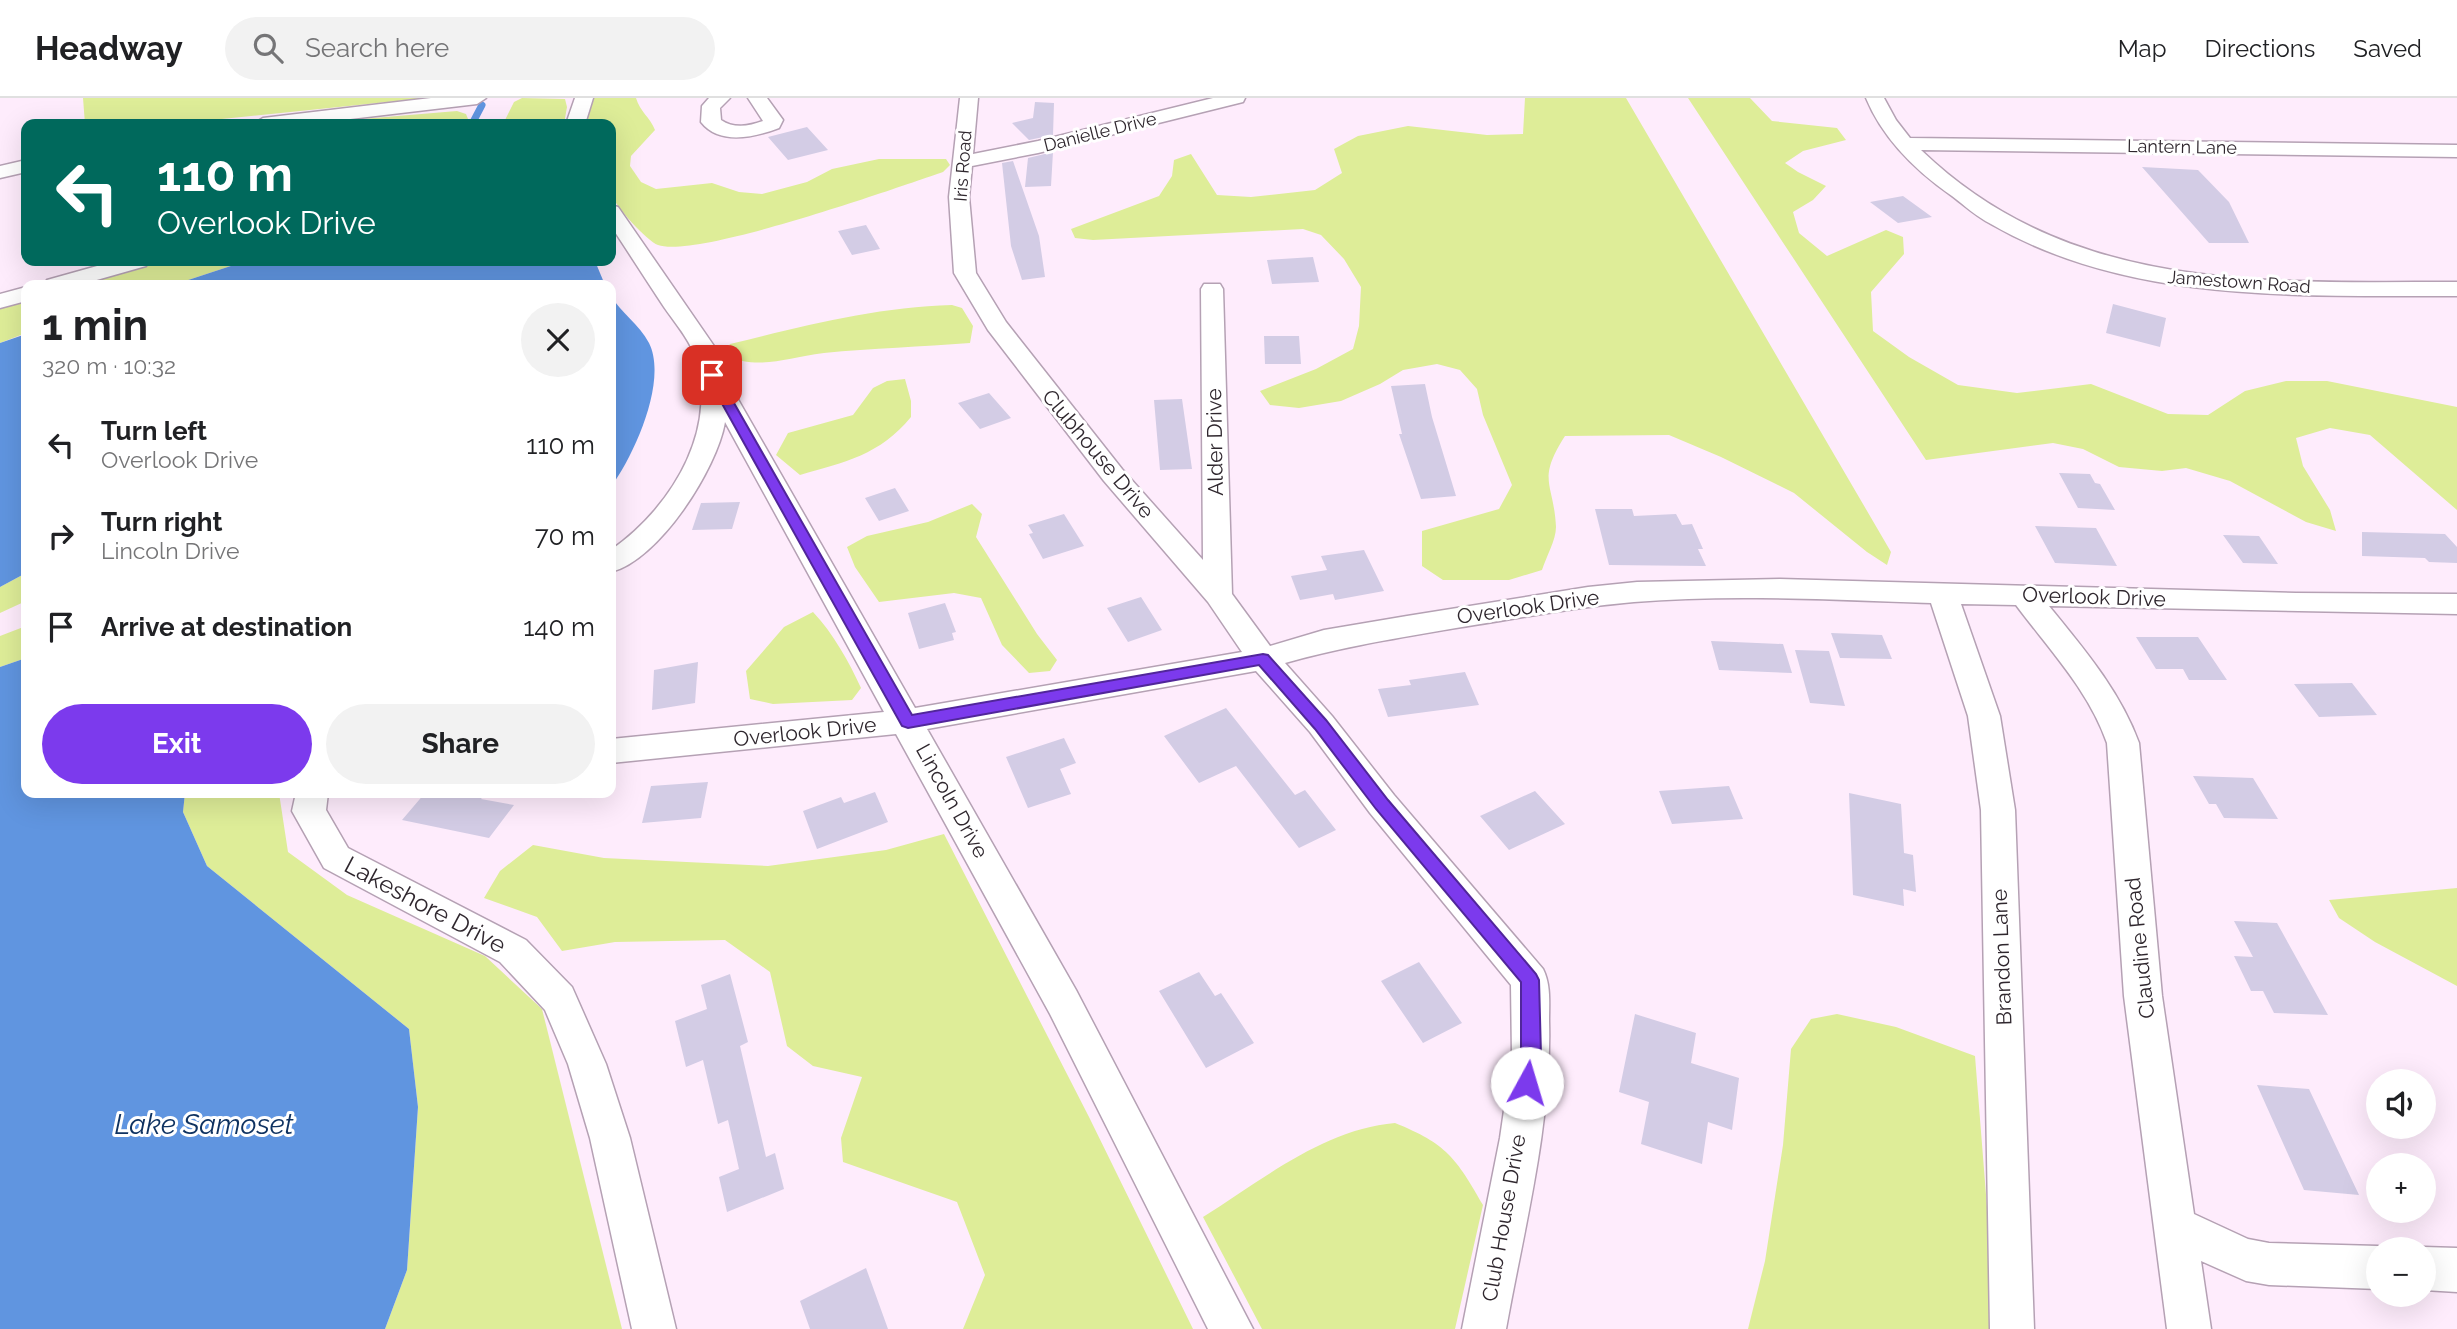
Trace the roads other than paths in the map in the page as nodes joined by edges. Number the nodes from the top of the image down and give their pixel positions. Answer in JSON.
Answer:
{"nodes":[{"id":1,"x":477,"y":98,"type":"edge"},
{"id":2,"x":584,"y":98,"type":"edge"},
{"id":3,"x":721,"y":98,"type":"edge"},
{"id":4,"x":757,"y":98,"type":"edge"},
{"id":5,"x":970,"y":98,"type":"edge"},
{"id":6,"x":1236,"y":98,"type":"edge"},
{"id":7,"x":1875,"y":98,"type":"edge"},
{"id":8,"x":352,"y":119,"type":"edge"},
{"id":9,"x":578,"y":119,"type":"edge"},
{"id":10,"x":1906,"y":144,"type":"junction"},
{"id":11,"x":2457,"y":151,"type":"edge"},
{"id":12,"x":962,"y":162,"type":"junction"},
{"id":13,"x":21,"y":167,"type":"edge"},
{"id":14,"x":0,"y":172,"type":"edge"},
{"id":15,"x":616,"y":218,"type":"edge"},
{"id":16,"x":962,"y":234,"type":"joint"},
{"id":17,"x":121,"y":266,"type":"edge"},
{"id":18,"x":72,"y":280,"type":"edge"},
{"id":19,"x":1212,"y":289,"type":"dead end"},
{"id":20,"x":2457,"y":289,"type":"edge"},
{"id":21,"x":21,"y":295,"type":"edge"},
{"id":22,"x":0,"y":301,"type":"edge"},
{"id":23,"x":712,"y":375,"type":"junction"},
{"id":24,"x":616,"y":559,"type":"edge"},
{"id":25,"x":1942,"y":592,"type":"junction"},
{"id":26,"x":1218,"y":595,"type":"junction"},
{"id":27,"x":2024,"y":596,"type":"junction"},
{"id":28,"x":2457,"y":604,"type":"edge"},
{"id":29,"x":1263,"y":659,"type":"junction"},
{"id":30,"x":908,"y":722,"type":"junction"},
{"id":31,"x":616,"y":751,"type":"edge"},
{"id":32,"x":311,"y":798,"type":"edge"},
{"id":33,"x":2178,"y":1228,"type":"junction"},
{"id":34,"x":2366,"y":1268,"type":"edge"},
{"id":35,"x":2436,"y":1269,"type":"edge"},
{"id":36,"x":2457,"y":1270,"type":"edge"},
{"id":37,"x":654,"y":1329,"type":"edge"},
{"id":38,"x":1231,"y":1329,"type":"edge"},
{"id":39,"x":1484,"y":1329,"type":"edge"},
{"id":40,"x":2012,"y":1329,"type":"edge"},
{"id":41,"x":2189,"y":1329,"type":"edge"}],
"edges":[{"from":1,"to":8,"type":"street"},
{"from":2,"to":9,"type":"street"},
{"from":3,"to":4,"type":"street"},
{"from":5,"to":12,"type":"street","name":"Iris Road"},
{"from":6,"to":12,"type":"street","name":"Danielle Drive"},
{"from":7,"to":10,"type":"street","name":"Jamestown Road"},
{"from":10,"to":11,"type":"street","name":"Lantern Lane"},
{"from":10,"to":20,"type":"street","name":"Jamestown Road"},
{"from":12,"to":16,"type":"street","name":"Iris Road"},
{"from":13,"to":14,"type":"street"},
{"from":15,"to":23,"type":"street","name":"Lincoln Drive"},
{"from":16,"to":26,"type":"street","name":"Clubhouse Drive"},
{"from":17,"to":18,"type":"street"},
{"from":19,"to":26,"type":"street","name":"Alder Drive"},
{"from":21,"to":22,"type":"street"},
{"from":23,"to":24,"type":"street"},
{"from":23,"to":30,"type":"street","name":"Lincoln Drive"},
{"from":25,"to":27,"type":"street","name":"Overlook Drive"},
{"from":25,"to":29,"type":"street","name":"Overlook Drive"},
{"from":25,"to":40,"type":"street","name":"Brandon Lane"},
{"from":26,"to":29,"type":"street","name":"Clubhouse Drive"},
{"from":27,"to":28,"type":"street","name":"Overlook Drive"},
{"from":27,"to":33,"type":"street","name":"Claudine Road"},
{"from":29,"to":30,"type":"street","name":"Overlook Drive"},
{"from":29,"to":39,"type":"street","name":"Club House Drive"},
{"from":30,"to":31,"type":"street","name":"Overlook Drive"},
{"from":30,"to":38,"type":"street","name":"Lincoln Drive"},
{"from":32,"to":37,"type":"street","name":"Lakeshore Drive"},
{"from":33,"to":34,"type":"street"},
{"from":33,"to":41,"type":"street","name":"Claudine Road"},
{"from":35,"to":36,"type":"street"}]}
